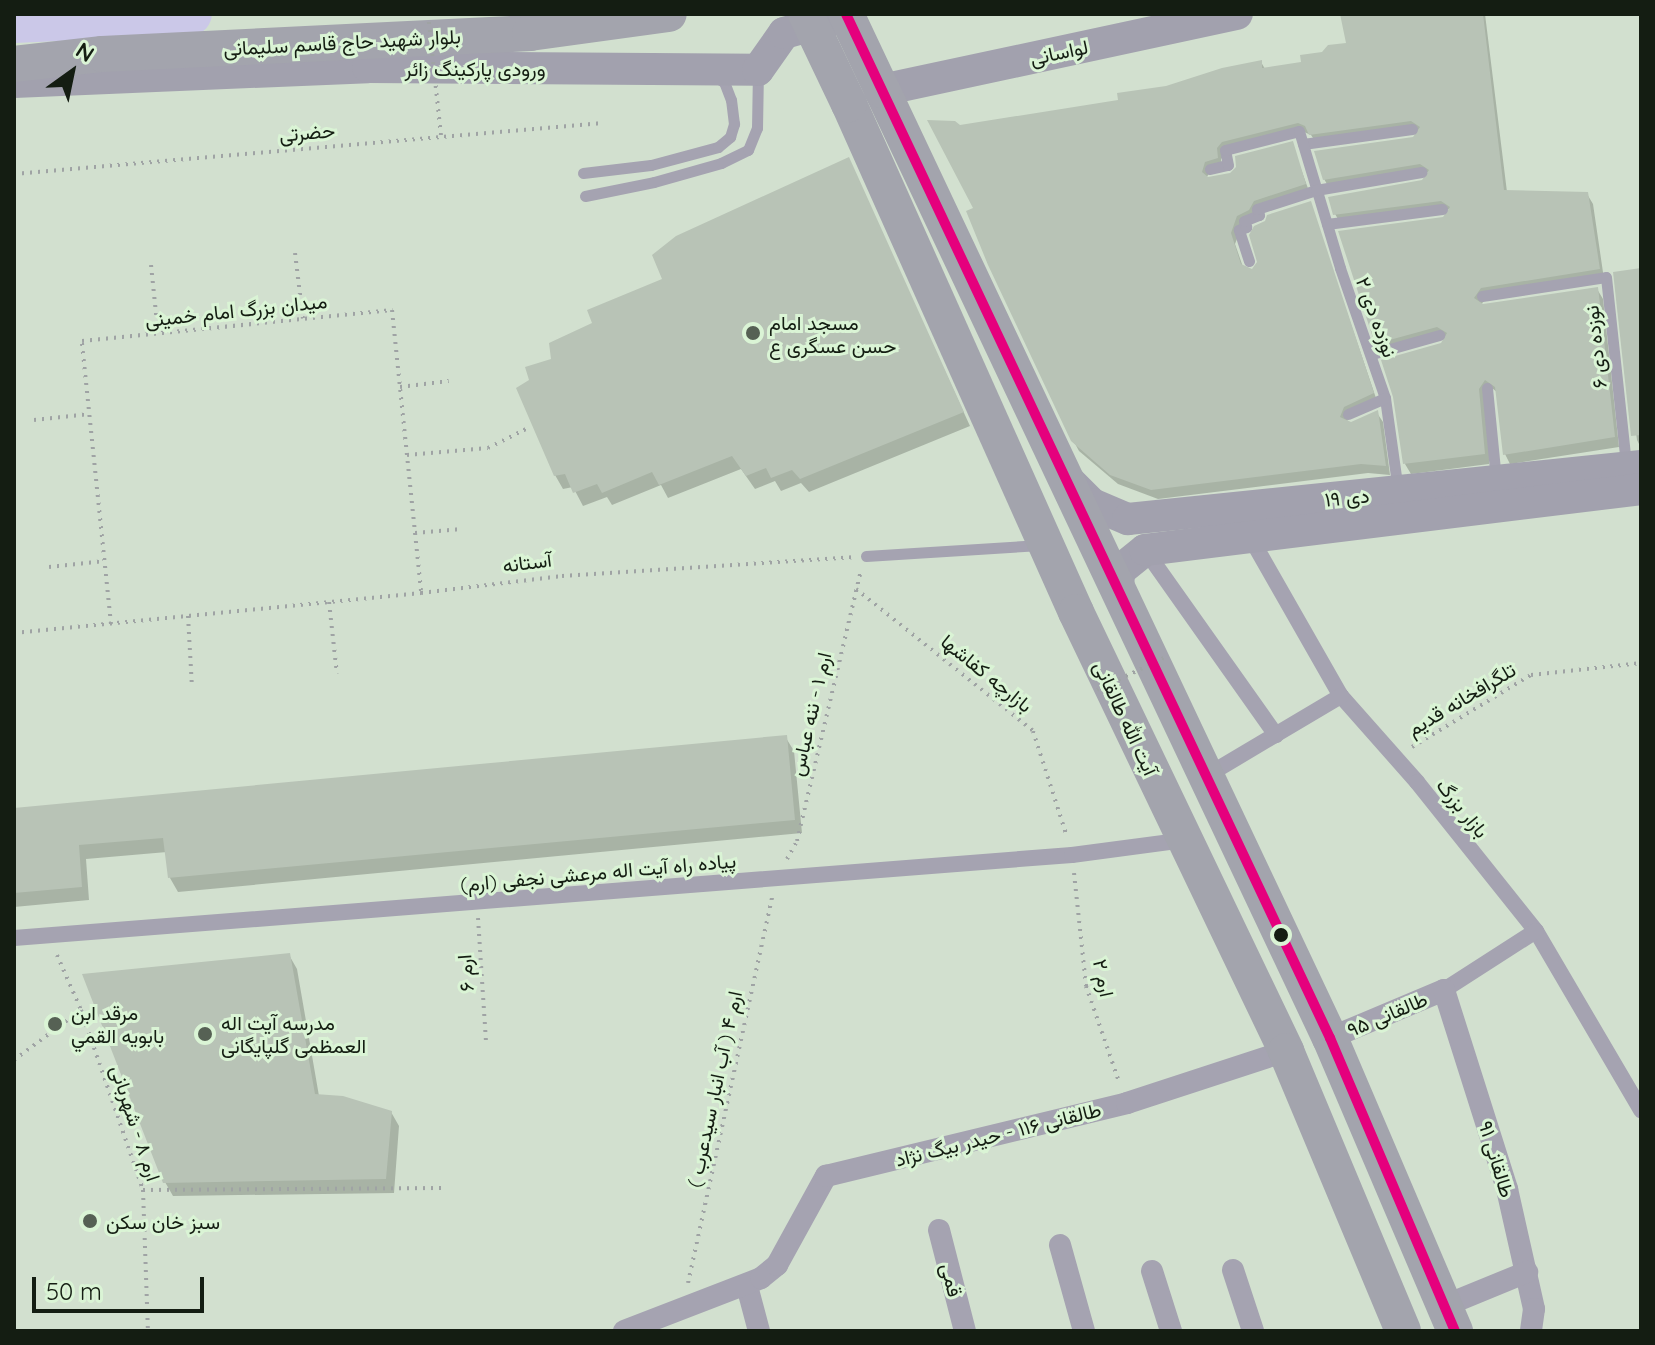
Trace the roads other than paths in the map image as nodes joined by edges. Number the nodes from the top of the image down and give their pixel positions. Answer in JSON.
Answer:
{"nodes":[{"id":1,"x":669,"y":14,"type":"edge"},
{"id":2,"x":806,"y":14,"type":"edge"},
{"id":3,"x":846,"y":14,"type":"edge"},
{"id":4,"x":858,"y":14,"type":"edge"},
{"id":5,"x":1237,"y":14,"type":"edge"},
{"id":6,"x":14,"y":64,"type":"edge"},
{"id":7,"x":758,"y":70,"type":"junction"},
{"id":8,"x":708,"y":73,"type":"junction"},
{"id":9,"x":14,"y":82,"type":"edge"},
{"id":10,"x":882,"y":90,"type":"junction"},
{"id":11,"x":1412,"y":129,"type":"dead end"},
{"id":12,"x":730,"y":137,"type":"junction"},
{"id":13,"x":752,"y":142,"type":"junction"},
{"id":14,"x":1303,"y":144,"type":"junction"},
{"id":15,"x":1210,"y":169,"type":"dead end"},
{"id":16,"x":1421,"y":172,"type":"dead end"},
{"id":17,"x":583,"y":173,"type":"dead end"},
{"id":18,"x":1316,"y":190,"type":"junction"},
{"id":19,"x":585,"y":196,"type":"dead end"},
{"id":20,"x":1442,"y":209,"type":"dead end"},
{"id":21,"x":1327,"y":224,"type":"junction"},
{"id":22,"x":1249,"y":261,"type":"dead end"},
{"id":23,"x":1482,"y":296,"type":"dead end"},
{"id":24,"x":1439,"y":335,"type":"dead end"},
{"id":25,"x":1372,"y":354,"type":"junction"},
{"id":26,"x":1487,"y":388,"type":"dead end"},
{"id":27,"x":1385,"y":398,"type":"junction"},
{"id":28,"x":1348,"y":414,"type":"dead end"},
{"id":29,"x":1634,"y":478,"type":"edge"},
{"id":30,"x":1067,"y":479,"type":"junction"},
{"id":31,"x":1497,"y":481,"type":"junction"},
{"id":32,"x":1400,"y":505,"type":"junction"},
{"id":33,"x":1249,"y":535,"type":"junction"},
{"id":34,"x":1045,"y":545,"type":"junction"},
{"id":35,"x":1145,"y":550,"type":"junction"},
{"id":36,"x":866,"y":556,"type":"road end"},
{"id":37,"x":1118,"y":591,"type":"junction"},
{"id":38,"x":1341,"y":696,"type":"junction"},
{"id":39,"x":1276,"y":735,"type":"junction"},
{"id":40,"x":1206,"y":776,"type":"junction"},
{"id":41,"x":1184,"y":840,"type":"junction"},
{"id":42,"x":1536,"y":931,"type":"junction"},
{"id":43,"x":14,"y":938,"type":"edge"},
{"id":44,"x":1444,"y":990,"type":"junction"},
{"id":45,"x":1330,"y":1038,"type":"junction"},
{"id":46,"x":1286,"y":1051,"type":"junction"},
{"id":47,"x":1641,"y":1110,"type":"edge"},
{"id":48,"x":939,"y":1230,"type":"dead end"},
{"id":49,"x":1060,"y":1245,"type":"dead end"},
{"id":50,"x":1233,"y":1270,"type":"dead end"},
{"id":51,"x":1152,"y":1271,"type":"dead end"},
{"id":52,"x":1527,"y":1272,"type":"junction"},
{"id":53,"x":754,"y":1282,"type":"junction"},
{"id":54,"x":1450,"y":1319,"type":"edge"},
{"id":55,"x":1395,"y":1329,"type":"edge"},
{"id":56,"x":624,"y":1331,"type":"edge"},
{"id":57,"x":759,"y":1331,"type":"edge"},
{"id":58,"x":965,"y":1331,"type":"edge"},
{"id":59,"x":1084,"y":1331,"type":"edge"},
{"id":60,"x":1171,"y":1331,"type":"edge"},
{"id":61,"x":1253,"y":1331,"type":"edge"},
{"id":62,"x":1531,"y":1331,"type":"edge"}],
"edges":[{"from":1,"to":6,"type":"main road","name":"بلوار شهید حاج قاسم سلیمانی"},
{"from":2,"to":34,"type":"main road","name":"آیت الله طالقانی","bridge":true},
{"from":3,"to":10,"type":"main road","bridge":true},
{"from":4,"to":7,"type":"main road"},
{"from":5,"to":10,"type":"main road","name":"لواسانی"},
{"from":7,"to":8,"type":"main road","name":"ورودی پارکینگ زائر"},
{"from":7,"to":13,"type":"lane"},
{"from":8,"to":9,"type":"main road","name":"ورودی پارکینگ زائر"},
{"from":8,"to":12,"type":"lane"},
{"from":10,"to":30,"type":"main road"},
{"from":11,"to":14,"type":"lane"},
{"from":12,"to":13,"type":"lane"},
{"from":12,"to":17,"type":"lane"},
{"from":13,"to":19,"type":"lane"},
{"from":14,"to":15,"type":"lane","name":"نوزده دی ۲"},
{"from":14,"to":18,"type":"lane","name":"نوزده دی ۲"},
{"from":16,"to":18,"type":"lane"},
{"from":18,"to":21,"type":"lane","name":"نوزده دی ۲"},
{"from":18,"to":22,"type":"lane"},
{"from":20,"to":21,"type":"lane"},
{"from":21,"to":25,"type":"lane","name":"نوزده دی ۲"},
{"from":23,"to":29,"type":"lane","name":"نوزده دی ۶"},
{"from":24,"to":25,"type":"lane"},
{"from":25,"to":27,"type":"lane","name":"نوزده دی ۲"},
{"from":26,"to":31,"type":"lane"},
{"from":27,"to":28,"type":"lane"},
{"from":27,"to":32,"type":"lane","name":"نوزده دی ۲"},
{"from":29,"to":31,"type":"main road","name":"۱۹ دی"},
{"from":29,"to":32,"type":"main road","name":"۱۹ دی"},
{"from":30,"to":32,"type":"main road","name":"۱۹ دی"},
{"from":30,"to":37,"type":"main road"},
{"from":31,"to":32,"type":"main road","name":"۱۹ دی"},
{"from":32,"to":33,"type":"main road","name":"۱۹ دی"},
{"from":33,"to":35,"type":"main road","name":"۱۹ دی"},
{"from":33,"to":38,"type":"street","name":"بازار بزرگ"},
{"from":34,"to":36,"type":"lane"},
{"from":34,"to":41,"type":"main road","name":"آیت الله طالقانی"},
{"from":35,"to":37,"type":"main road"},
{"from":35,"to":39,"type":"street"},
{"from":37,"to":40,"type":"main road"},
{"from":38,"to":39,"type":"street"},
{"from":38,"to":42,"type":"street","name":"بازار بزرگ"},
{"from":39,"to":40,"type":"street"},
{"from":40,"to":45,"type":"main road"},
{"from":41,"to":43,"type":"street","name":"پیاده راه آیت اله مرعشی نجفی (ارم)"},
{"from":41,"to":46,"type":"main road","name":"آیت الله طالقانی"},
{"from":42,"to":44,"type":"street"},
{"from":42,"to":47,"type":"street","name":"بازار بزرگ"},
{"from":44,"to":45,"type":"street","name":"طالقانی ۹۵"},
{"from":44,"to":52,"type":"street","name":"طالقانی ۹۱"},
{"from":45,"to":54,"type":"main road"},
{"from":46,"to":53,"type":"street","name":"طالقانی ۱۱۶ - حیدر بیگ نژاد"},
{"from":46,"to":55,"type":"main road","name":"آیت الله طالقانی"},
{"from":48,"to":58,"type":"street","name":"قمی"},
{"from":49,"to":59,"type":"street"},
{"from":50,"to":61,"type":"street"},
{"from":51,"to":60,"type":"street"},
{"from":52,"to":54,"type":"street"},
{"from":52,"to":62,"type":"street","name":"طالقانی ۹۱"},
{"from":53,"to":56,"type":"street"},
{"from":53,"to":57,"type":"street"}]}
